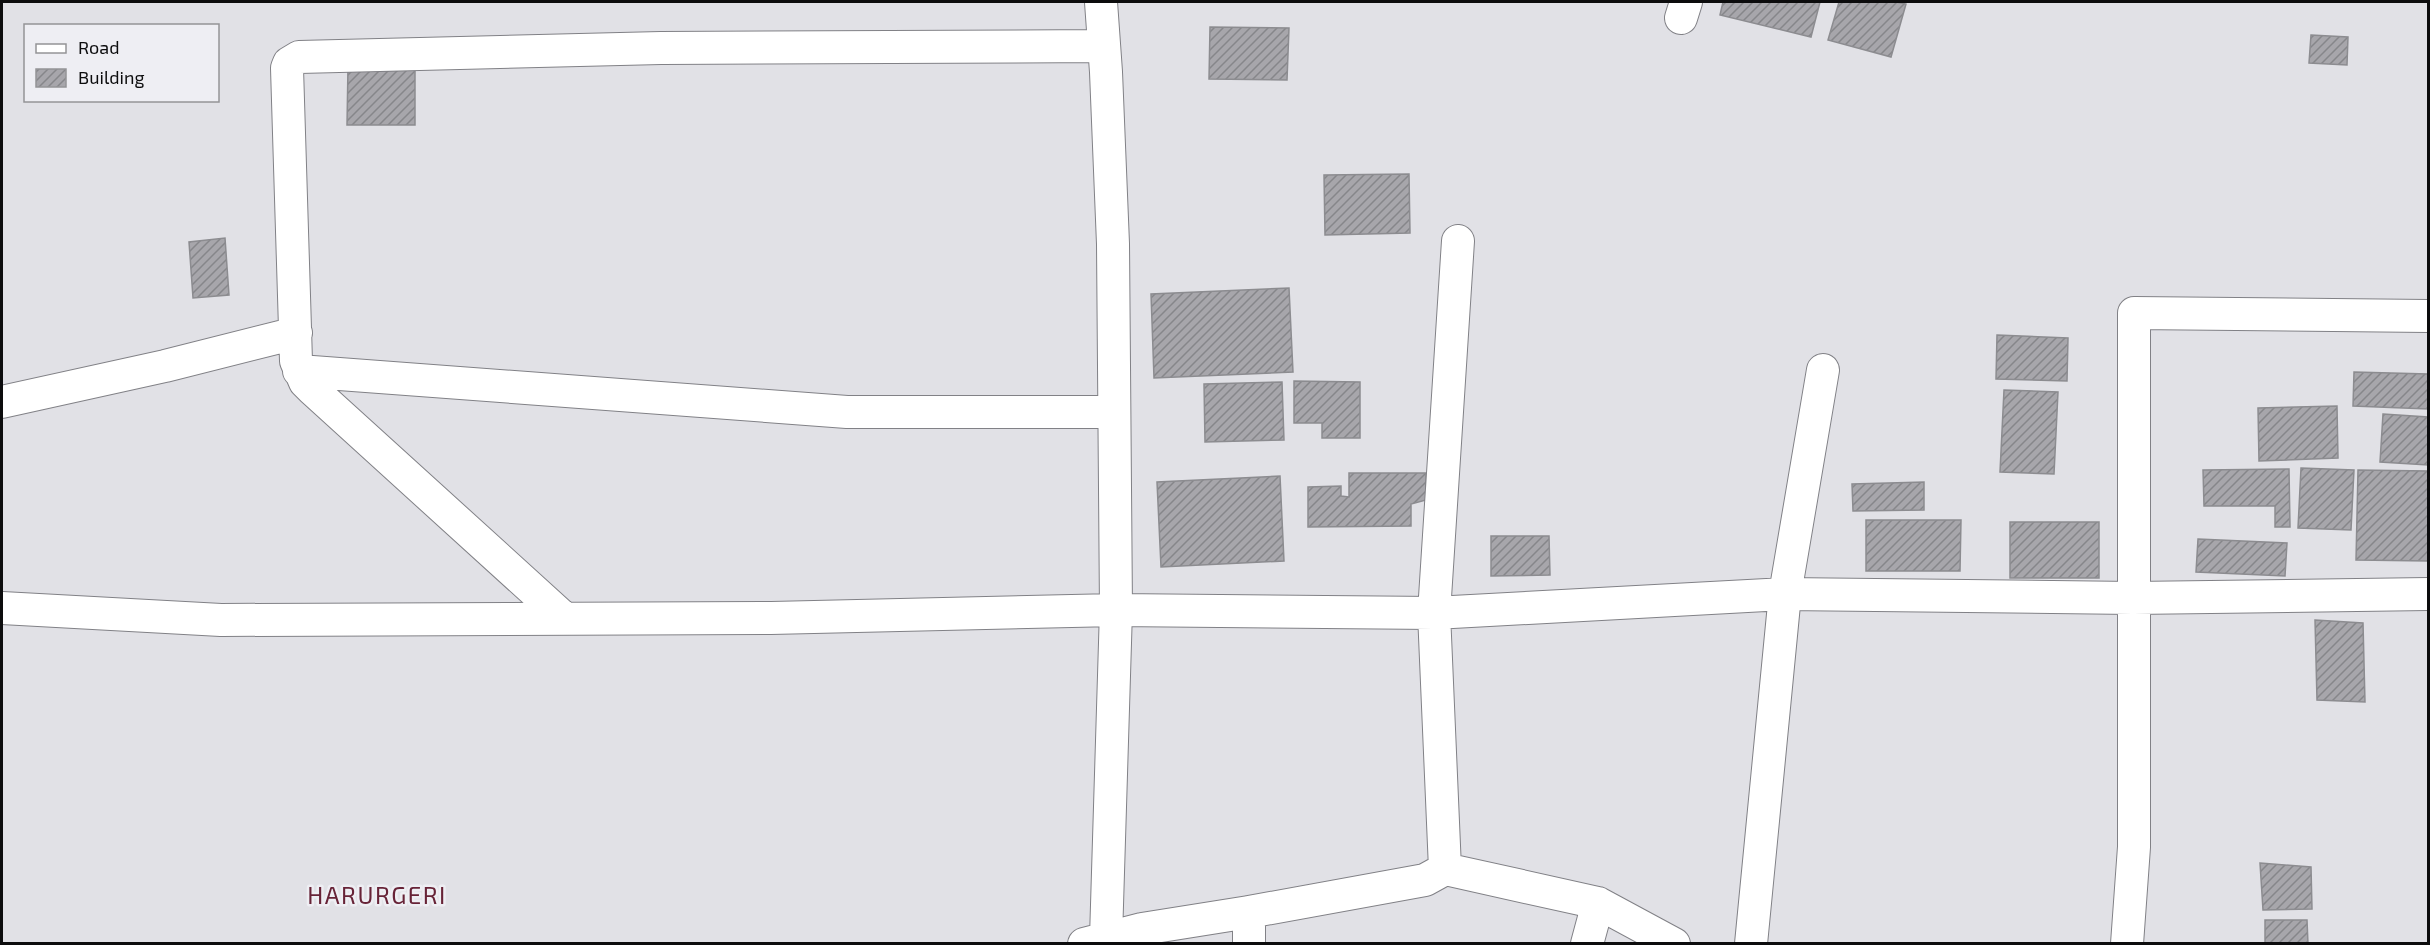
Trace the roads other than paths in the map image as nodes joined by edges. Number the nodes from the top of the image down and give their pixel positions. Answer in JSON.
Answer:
{"nodes":[{"id":1,"x":1101,"y":2,"type":"edge"},
{"id":2,"x":1104,"y":46,"type":"junction"},
{"id":3,"x":1458,"y":241,"type":"dead end"},
{"id":4,"x":2428,"y":316,"type":"edge"},
{"id":5,"x":296,"y":333,"type":"junction"},
{"id":6,"x":1823,"y":370,"type":"dead end"},
{"id":7,"x":299,"y":371,"type":"junction"},
{"id":8,"x":2,"y":402,"type":"edge"},
{"id":9,"x":1114,"y":411,"type":"junction"},
{"id":10,"x":1785,"y":594,"type":"junction"},
{"id":11,"x":2428,"y":594,"type":"edge"},
{"id":12,"x":2133,"y":598,"type":"junction"},
{"id":13,"x":2,"y":608,"type":"edge"},
{"id":14,"x":1116,"y":610,"type":"junction"},
{"id":15,"x":1434,"y":613,"type":"junction"},
{"id":16,"x":564,"y":618,"type":"junction"},
{"id":17,"x":1445,"y":869,"type":"junction"},
{"id":18,"x":1598,"y":903,"type":"junction"},
{"id":19,"x":1249,"y":912,"type":"junction"},
{"id":20,"x":1095,"y":941,"type":"edge"},
{"id":21,"x":1249,"y":944,"type":"edge"},
{"id":22,"x":1587,"y":944,"type":"edge"},
{"id":23,"x":1674,"y":944,"type":"edge"},
{"id":24,"x":1751,"y":944,"type":"edge"},
{"id":25,"x":2127,"y":944,"type":"edge"}],
"edges":[{"from":1,"to":2,"type":"street"},
{"from":2,"to":5,"type":"street"},
{"from":2,"to":9,"type":"street"},
{"from":3,"to":15,"type":"street"},
{"from":4,"to":12,"type":"street"},
{"from":5,"to":7,"type":"street"},
{"from":5,"to":8,"type":"street"},
{"from":6,"to":10,"type":"street"},
{"from":7,"to":9,"type":"street"},
{"from":7,"to":16,"type":"street"},
{"from":9,"to":14,"type":"street"},
{"from":10,"to":12,"type":"street"},
{"from":10,"to":15,"type":"street"},
{"from":10,"to":24,"type":"street"},
{"from":11,"to":12,"type":"street"},
{"from":12,"to":25,"type":"street"},
{"from":13,"to":16,"type":"street"},
{"from":14,"to":15,"type":"street"},
{"from":14,"to":16,"type":"street"},
{"from":14,"to":20,"type":"street"},
{"from":15,"to":17,"type":"street"},
{"from":17,"to":18,"type":"street"},
{"from":17,"to":19,"type":"street"},
{"from":18,"to":22,"type":"street"},
{"from":18,"to":23,"type":"street"},
{"from":19,"to":20,"type":"street"},
{"from":19,"to":21,"type":"street"}]}
